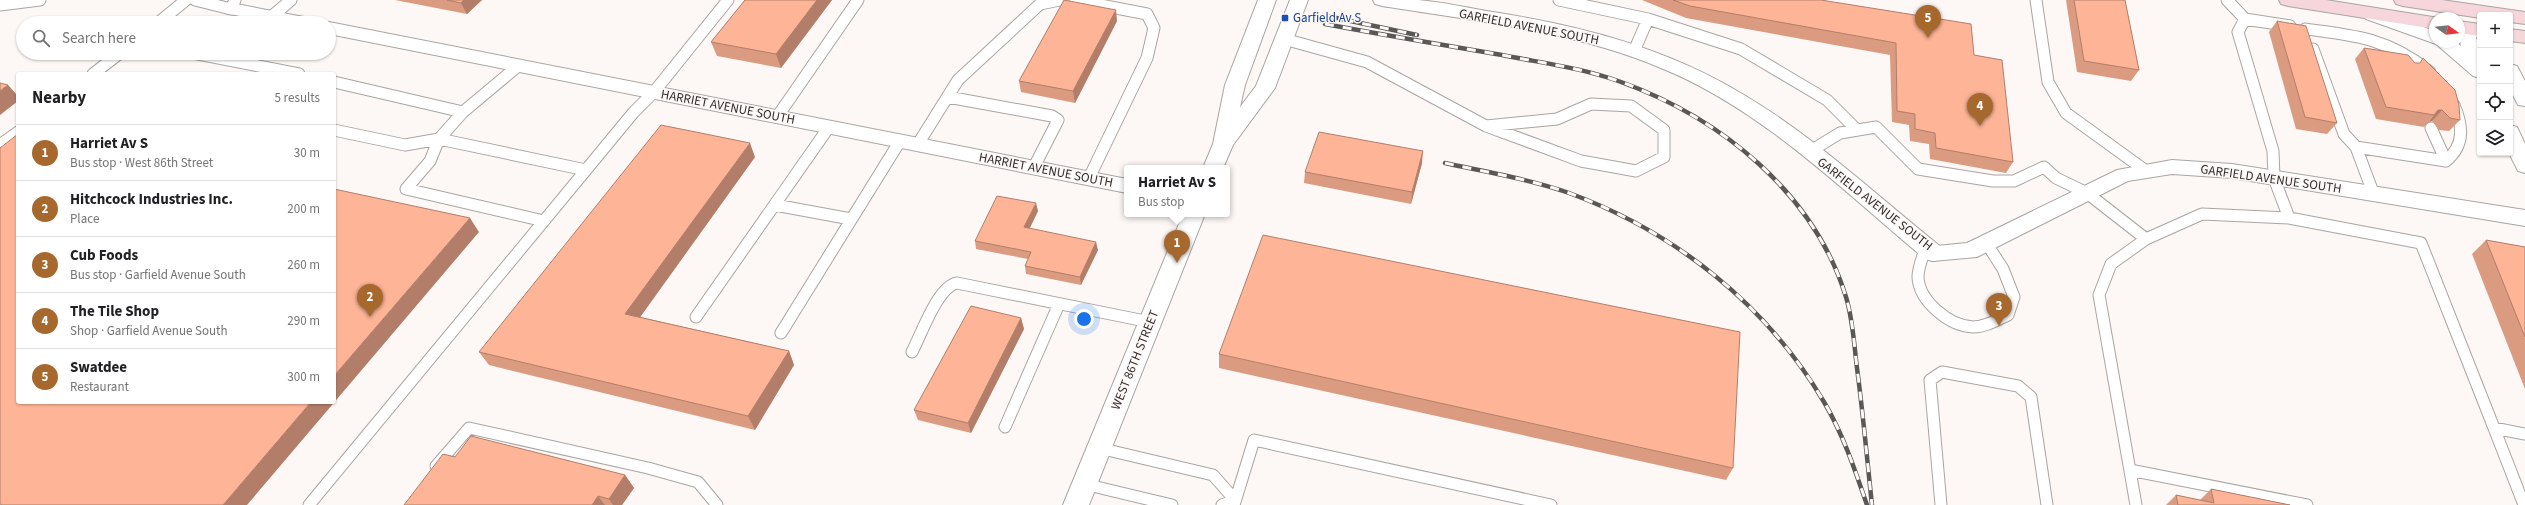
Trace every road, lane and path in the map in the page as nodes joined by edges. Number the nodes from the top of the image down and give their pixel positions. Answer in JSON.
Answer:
{"nodes":[{"id":1,"x":40,"y":0,"type":"edge"},
{"id":2,"x":186,"y":0,"type":"edge"},
{"id":3,"x":195,"y":0,"type":"edge"},
{"id":4,"x":291,"y":0,"type":"edge"},
{"id":5,"x":728,"y":0,"type":"edge"},
{"id":6,"x":858,"y":0,"type":"edge"},
{"id":7,"x":1060,"y":0,"type":"edge"},
{"id":8,"x":1075,"y":0,"type":"edge"},
{"id":9,"x":1267,"y":0,"type":"edge"},
{"id":10,"x":1299,"y":0,"type":"edge"},
{"id":11,"x":1382,"y":0,"type":"edge"},
{"id":12,"x":1560,"y":0,"type":"edge"},
{"id":13,"x":2036,"y":0,"type":"edge"},
{"id":14,"x":2227,"y":0,"type":"edge"},
{"id":15,"x":2288,"y":0,"type":"edge"},
{"id":16,"x":2403,"y":0,"type":"edge"},
{"id":17,"x":233,"y":4,"type":"edge"},
{"id":18,"x":0,"y":5,"type":"edge"},
{"id":19,"x":2362,"y":12,"type":"junction"},
{"id":20,"x":167,"y":16,"type":"edge"},
{"id":21,"x":268,"y":16,"type":"edge"},
{"id":22,"x":272,"y":16,"type":"edge"},
{"id":23,"x":2513,"y":16,"type":"edge"},
{"id":24,"x":2525,"y":18,"type":"edge"},
{"id":25,"x":1648,"y":19,"type":"junction"},
{"id":26,"x":2245,"y":19,"type":"junction"},
{"id":27,"x":2429,"y":22,"type":"edge"},
{"id":28,"x":2471,"y":26,"type":"edge"},
{"id":29,"x":336,"y":29,"type":"edge"},
{"id":30,"x":2305,"y":29,"type":"junction"},
{"id":31,"x":2513,"y":35,"type":"edge"},
{"id":32,"x":2429,"y":36,"type":"edge"},
{"id":33,"x":2525,"y":37,"type":"edge"},
{"id":34,"x":1284,"y":39,"type":"junction"},
{"id":35,"x":2452,"y":48,"type":"edge"},
{"id":36,"x":2399,"y":49,"type":"junction"},
{"id":37,"x":1634,"y":51,"type":"junction"},
{"id":38,"x":111,"y":60,"type":"edge"},
{"id":39,"x":228,"y":60,"type":"edge"},
{"id":40,"x":2477,"y":60,"type":"edge"},
{"id":41,"x":518,"y":66,"type":"junction"},
{"id":42,"x":2407,"y":68,"type":"edge"},
{"id":43,"x":2477,"y":69,"type":"edge"},
{"id":44,"x":2525,"y":69,"type":"edge"},
{"id":45,"x":96,"y":72,"type":"edge"},
{"id":46,"x":288,"y":72,"type":"edge"},
{"id":47,"x":2513,"y":76,"type":"edge"},
{"id":48,"x":336,"y":82,"type":"edge"},
{"id":49,"x":2439,"y":82,"type":"edge"},
{"id":50,"x":654,"y":92,"type":"junction"},
{"id":51,"x":2523,"y":96,"type":"edge"},
{"id":52,"x":948,"y":97,"type":"junction"},
{"id":53,"x":2450,"y":98,"type":"edge"},
{"id":54,"x":462,"y":112,"type":"junction"},
{"id":55,"x":777,"y":116,"type":"junction"},
{"id":56,"x":1486,"y":126,"type":"junction"},
{"id":57,"x":829,"y":127,"type":"junction"},
{"id":58,"x":2431,"y":128,"type":"edge"},
{"id":59,"x":336,"y":130,"type":"edge"},
{"id":60,"x":1857,"y":130,"type":"junction"},
{"id":61,"x":16,"y":133,"type":"edge"},
{"id":62,"x":439,"y":139,"type":"junction"},
{"id":63,"x":2513,"y":139,"type":"edge"},
{"id":64,"x":900,"y":141,"type":"junction"},
{"id":65,"x":918,"y":144,"type":"junction"},
{"id":66,"x":1223,"y":144,"type":"junction"},
{"id":67,"x":0,"y":145,"type":"edge"},
{"id":68,"x":2356,"y":147,"type":"junction"},
{"id":69,"x":1809,"y":152,"type":"junction"},
{"id":70,"x":2446,"y":161,"type":"junction"},
{"id":71,"x":1214,"y":165,"type":"edge"},
{"id":72,"x":2525,"y":166,"type":"edge"},
{"id":73,"x":1034,"y":167,"type":"junction"},
{"id":74,"x":586,"y":170,"type":"junction"},
{"id":75,"x":2146,"y":171,"type":"junction"},
{"id":76,"x":1089,"y":178,"type":"junction"},
{"id":77,"x":2274,"y":178,"type":"junction"},
{"id":78,"x":1124,"y":185,"type":"edge"},
{"id":79,"x":2087,"y":193,"type":"junction"},
{"id":80,"x":2374,"y":195,"type":"junction"},
{"id":81,"x":775,"y":205,"type":"junction"},
{"id":82,"x":1193,"y":217,"type":"edge"},
{"id":83,"x":2289,"y":218,"type":"junction"},
{"id":84,"x":2525,"y":218,"type":"edge"},
{"id":85,"x":851,"y":219,"type":"junction"},
{"id":86,"x":544,"y":221,"type":"junction"},
{"id":87,"x":2146,"y":239,"type":"junction"},
{"id":88,"x":1987,"y":244,"type":"junction"},
{"id":89,"x":1929,"y":250,"type":"junction"},
{"id":90,"x":1059,"y":304,"type":"junction"},
{"id":91,"x":696,"y":317,"type":"dead end"},
{"id":92,"x":1150,"y":322,"type":"junction"},
{"id":93,"x":781,"y":333,"type":"dead end"},
{"id":94,"x":912,"y":352,"type":"dead end"},
{"id":95,"x":1005,"y":427,"type":"dead end"},
{"id":96,"x":2494,"y":428,"type":"junction"},
{"id":97,"x":2525,"y":434,"type":"edge"},
{"id":98,"x":1099,"y":448,"type":"junction"},
{"id":99,"x":2130,"y":470,"type":"junction"},
{"id":100,"x":428,"y":476,"type":"edge"},
{"id":101,"x":1080,"y":495,"type":"edge"},
{"id":102,"x":1234,"y":503,"type":"edge"},
{"id":103,"x":309,"y":505,"type":"edge"},
{"id":104,"x":717,"y":505,"type":"edge"},
{"id":105,"x":1172,"y":505,"type":"edge"},
{"id":106,"x":1222,"y":505,"type":"edge"},
{"id":107,"x":1551,"y":505,"type":"edge"},
{"id":108,"x":1941,"y":505,"type":"edge"},
{"id":109,"x":2047,"y":505,"type":"edge"},
{"id":110,"x":2136,"y":505,"type":"edge"},
{"id":111,"x":2307,"y":505,"type":"edge"},
{"id":112,"x":2524,"y":505,"type":"edge"}],
"edges":[{"from":1,"to":18,"type":"lane"},
{"from":2,"to":20,"type":"lane"},
{"from":3,"to":17,"type":"lane"},
{"from":4,"to":22,"type":"lane"},
{"from":5,"to":50,"type":"lane"},
{"from":6,"to":55,"type":"lane"},
{"from":7,"to":52,"type":"lane"},
{"from":8,"to":76,"type":"lane"},
{"from":9,"to":66,"type":"street"},
{"from":10,"to":34,"type":"street"},
{"from":11,"to":37,"type":"street","name":"GARFIELD AVENUE SOUTH"},
{"from":12,"to":25,"type":"lane"},
{"from":13,"to":75,"type":"lane"},
{"from":14,"to":26,"type":"lane"},
{"from":15,"to":19,"type":"main road"},
{"from":16,"to":28,"type":"main road"},
{"from":17,"to":21,"type":"street"},
{"from":19,"to":27,"type":"main road"},
{"from":19,"to":32,"type":"street"},
{"from":23,"to":24,"type":"main road"},
{"from":25,"to":37,"type":"lane"},
{"from":25,"to":60,"type":"lane"},
{"from":26,"to":30,"type":"lane"},
{"from":26,"to":77,"type":"lane"},
{"from":28,"to":40,"type":"street"},
{"from":29,"to":41,"type":"street","name":"HARRIET AVENUE SOUTH"},
{"from":30,"to":36,"type":"lane"},
{"from":30,"to":68,"type":"lane"},
{"from":31,"to":33,"type":"main road"},
{"from":34,"to":56,"type":"lane"},
{"from":34,"to":66,"type":"street"},
{"from":35,"to":43,"type":"street"},
{"from":36,"to":42,"type":"lane"},
{"from":36,"to":49,"type":"lane"},
{"from":37,"to":69,"type":"street","name":"GARFIELD AVENUE SOUTH"},
{"from":38,"to":45,"type":"lane"},
{"from":39,"to":46,"type":"lane"},
{"from":41,"to":50,"type":"street","name":"HARRIET AVENUE SOUTH"},
{"from":41,"to":54,"type":"lane"},
{"from":44,"to":51,"type":"street"},
{"from":47,"to":51,"type":"street"},
{"from":48,"to":54,"type":"lane"},
{"from":50,"to":55,"type":"street","name":"HARRIET AVENUE SOUTH"},
{"from":50,"to":74,"type":"lane"},
{"from":52,"to":65,"type":"lane"},
{"from":52,"to":73,"type":"lane"},
{"from":53,"to":70,"type":"lane"},
{"from":54,"to":62,"type":"lane"},
{"from":55,"to":57,"type":"street","name":"HARRIET AVENUE SOUTH"},
{"from":56,"to":56,"type":"lane"},
{"from":57,"to":64,"type":"street","name":"HARRIET AVENUE SOUTH"},
{"from":57,"to":81,"type":"lane"},
{"from":58,"to":70,"type":"lane"},
{"from":59,"to":62,"type":"lane"},
{"from":60,"to":69,"type":"lane"},
{"from":60,"to":79,"type":"lane"},
{"from":61,"to":67,"type":"lane"},
{"from":62,"to":74,"type":"lane"},
{"from":62,"to":86,"type":"lane"},
{"from":63,"to":72,"type":"street"},
{"from":64,"to":65,"type":"street","name":"HARRIET AVENUE SOUTH"},
{"from":64,"to":85,"type":"lane"},
{"from":65,"to":73,"type":"street","name":"HARRIET AVENUE SOUTH"},
{"from":66,"to":71,"type":"street"},
{"from":68,"to":70,"type":"lane"},
{"from":68,"to":80,"type":"lane"},
{"from":69,"to":89,"type":"street","name":"GARFIELD AVENUE SOUTH"},
{"from":73,"to":76,"type":"street","name":"HARRIET AVENUE SOUTH"},
{"from":74,"to":86,"type":"lane"},
{"from":75,"to":77,"type":"street","name":"GARFIELD AVENUE SOUTH"},
{"from":75,"to":79,"type":"street","name":"GARFIELD AVENUE SOUTH"},
{"from":76,"to":78,"type":"street","name":"HARRIET AVENUE SOUTH"},
{"from":77,"to":80,"type":"street","name":"GARFIELD AVENUE SOUTH"},
{"from":77,"to":83,"type":"lane"},
{"from":79,"to":87,"type":"lane"},
{"from":79,"to":88,"type":"street","name":"GARFIELD AVENUE SOUTH"},
{"from":80,"to":84,"type":"street","name":"GARFIELD AVENUE SOUTH"},
{"from":81,"to":85,"type":"lane"},
{"from":81,"to":91,"type":"lane"},
{"from":82,"to":92,"type":"street","name":"WEST 86TH STREET"},
{"from":83,"to":87,"type":"lane"},
{"from":83,"to":96,"type":"lane"},
{"from":85,"to":93,"type":"lane"},
{"from":86,"to":103,"type":"lane"},
{"from":87,"to":99,"type":"lane"},
{"from":88,"to":89,"type":"street","name":"GARFIELD AVENUE SOUTH"},
{"from":88,"to":89,"type":"lane"},
{"from":90,"to":92,"type":"lane"},
{"from":90,"to":94,"type":"lane"},
{"from":90,"to":95,"type":"lane"},
{"from":92,"to":98,"type":"street","name":"WEST 86TH STREET"},
{"from":96,"to":97,"type":"lane"},
{"from":96,"to":112,"type":"lane"},
{"from":98,"to":101,"type":"street","name":"WEST 86TH STREET"},
{"from":98,"to":102,"type":"lane"},
{"from":99,"to":110,"type":"lane"},
{"from":99,"to":111,"type":"lane"},
{"from":100,"to":104,"type":"lane"},
{"from":101,"to":105,"type":"lane"},
{"from":102,"to":106,"type":"lane"},
{"from":102,"to":107,"type":"lane"},
{"from":108,"to":109,"type":"lane"}]}
